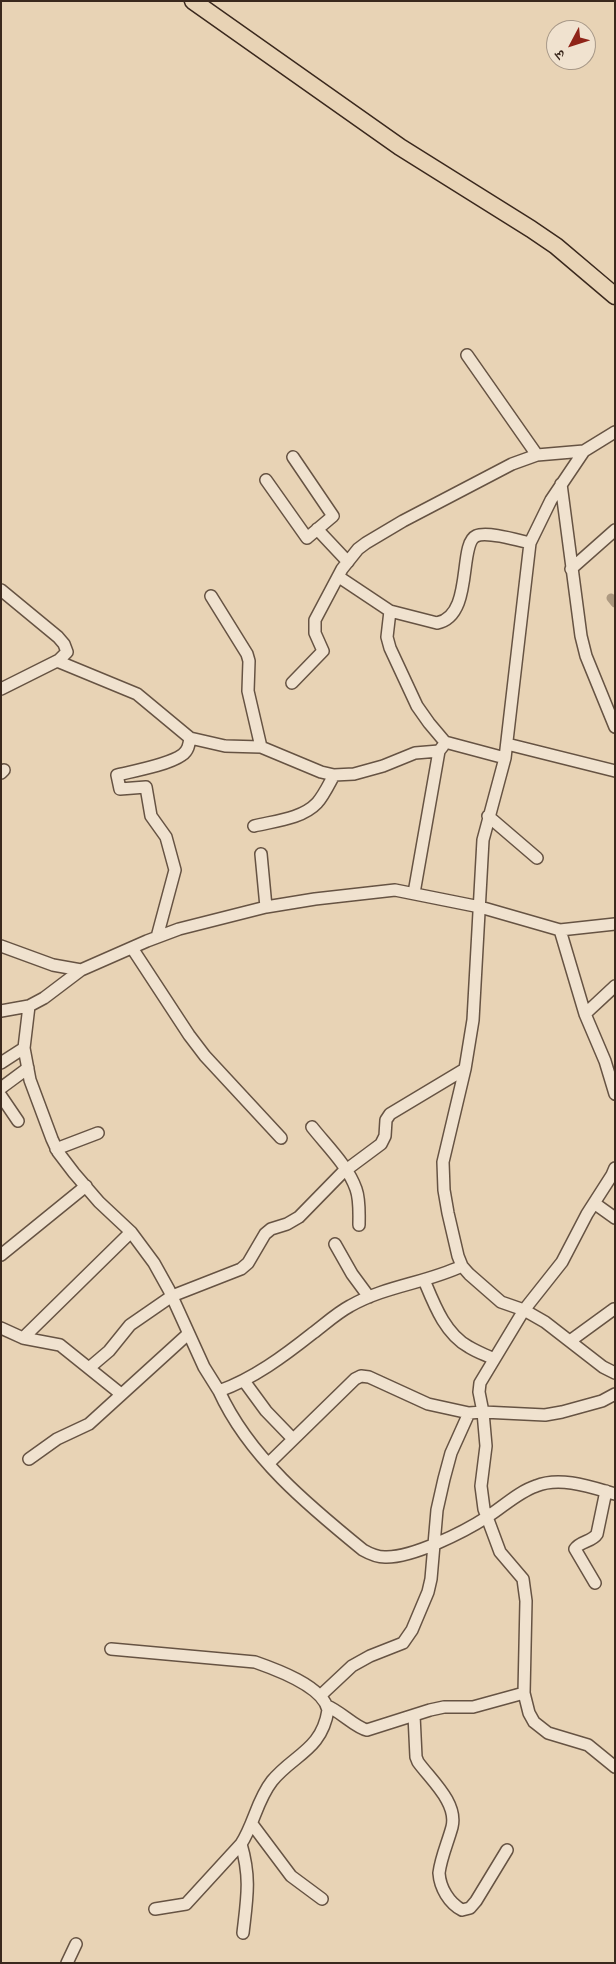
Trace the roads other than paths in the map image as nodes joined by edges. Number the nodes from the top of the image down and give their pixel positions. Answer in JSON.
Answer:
{"nodes":[{"id":1,"x":193,"y":1,"type":"edge"},
{"id":2,"x":615,"y":296,"type":"edge"},
{"id":3,"x":467,"y":355,"type":"dead end"},
{"id":4,"x":615,"y":432,"type":"edge"},
{"id":5,"x":584,"y":451,"type":"junction"},
{"id":6,"x":537,"y":455,"type":"junction"},
{"id":7,"x":293,"y":457,"type":"dead end"},
{"id":8,"x":266,"y":480,"type":"dead end"},
{"id":9,"x":561,"y":484,"type":"junction"},
{"id":10,"x":317,"y":530,"type":"junction"},
{"id":11,"x":615,"y":530,"type":"edge"},
{"id":12,"x":530,"y":542,"type":"junction"},
{"id":13,"x":348,"y":562,"type":"junction"},
{"id":14,"x":571,"y":570,"type":"junction"},
{"id":15,"x":339,"y":577,"type":"junction"},
{"id":16,"x":1,"y":590,"type":"edge"},
{"id":17,"x":211,"y":596,"type":"dead end"},
{"id":18,"x":390,"y":611,"type":"junction"},
{"id":19,"x":57,"y":661,"type":"junction"},
{"id":20,"x":292,"y":683,"type":"dead end"},
{"id":21,"x":1,"y":689,"type":"edge"},
{"id":22,"x":615,"y":727,"type":"edge"},
{"id":23,"x":190,"y":738,"type":"junction"},
{"id":24,"x":507,"y":744,"type":"junction"},
{"id":25,"x":261,"y":747,"type":"junction"},
{"id":26,"x":442,"y":747,"type":"junction"},
{"id":27,"x":505,"y":758,"type":"junction"},
{"id":28,"x":615,"y":771,"type":"edge"},
{"id":29,"x":334,"y":775,"type":"junction"},
{"id":30,"x":488,"y":816,"type":"junction"},
{"id":31,"x":254,"y":826,"type":"dead end"},
{"id":32,"x":261,"y":854,"type":"dead end"},
{"id":33,"x":537,"y":858,"type":"dead end"},
{"id":34,"x":414,"y":893,"type":"junction"},
{"id":35,"x":480,"y":906,"type":"junction"},
{"id":36,"x":266,"y":907,"type":"junction"},
{"id":37,"x":615,"y":924,"type":"edge"},
{"id":38,"x":560,"y":930,"type":"junction"},
{"id":39,"x":157,"y":937,"type":"junction"},
{"id":40,"x":1,"y":946,"type":"edge"},
{"id":41,"x":132,"y":948,"type":"junction"},
{"id":42,"x":81,"y":970,"type":"junction"},
{"id":43,"x":615,"y":986,"type":"edge"},
{"id":44,"x":29,"y":1006,"type":"junction"},
{"id":45,"x":1,"y":1011,"type":"edge"},
{"id":46,"x":585,"y":1014,"type":"junction"},
{"id":47,"x":24,"y":1048,"type":"junction"},
{"id":48,"x":600,"y":1048,"type":"junction"},
{"id":49,"x":615,"y":1062,"type":"edge"},
{"id":50,"x":1,"y":1063,"type":"edge"},
{"id":51,"x":28,"y":1068,"type":"junction"},
{"id":52,"x":465,"y":1069,"type":"junction"},
{"id":53,"x":1,"y":1088,"type":"edge"},
{"id":54,"x":615,"y":1094,"type":"edge"},
{"id":55,"x":1,"y":1096,"type":"edge"},
{"id":56,"x":18,"y":1121,"type":"dead end"},
{"id":57,"x":312,"y":1128,"type":"dead end"},
{"id":58,"x":98,"y":1133,"type":"dead end"},
{"id":59,"x":281,"y":1138,"type":"dead end"},
{"id":60,"x":56,"y":1148,"type":"junction"},
{"id":61,"x":615,"y":1168,"type":"edge"},
{"id":62,"x":346,"y":1170,"type":"junction"},
{"id":63,"x":86,"y":1186,"type":"junction"},
{"id":64,"x":594,"y":1203,"type":"junction"},
{"id":65,"x":615,"y":1218,"type":"edge"},
{"id":66,"x":359,"y":1225,"type":"dead end"},
{"id":67,"x":131,"y":1232,"type":"junction"},
{"id":68,"x":336,"y":1244,"type":"dead end"},
{"id":69,"x":1,"y":1255,"type":"edge"},
{"id":70,"x":462,"y":1266,"type":"junction"},
{"id":71,"x":424,"y":1280,"type":"junction"},
{"id":72,"x":172,"y":1296,"type":"junction"},
{"id":73,"x":369,"y":1297,"type":"junction"},
{"id":74,"x":614,"y":1309,"type":"edge"},
{"id":75,"x":524,"y":1310,"type":"junction"},
{"id":76,"x":1,"y":1328,"type":"edge"},
{"id":77,"x":188,"y":1334,"type":"junction"},
{"id":78,"x":23,"y":1338,"type":"junction"},
{"id":79,"x":570,"y":1341,"type":"junction"},
{"id":80,"x":494,"y":1358,"type":"junction"},
{"id":81,"x":89,"y":1368,"type":"junction"},
{"id":82,"x":615,"y":1373,"type":"edge"},
{"id":83,"x":244,"y":1382,"type":"junction"},
{"id":84,"x":219,"y":1391,"type":"junction"},
{"id":85,"x":121,"y":1394,"type":"junction"},
{"id":86,"x":615,"y":1394,"type":"edge"},
{"id":87,"x":483,"y":1412,"type":"junction"},
{"id":88,"x":469,"y":1413,"type":"junction"},
{"id":89,"x":293,"y":1439,"type":"junction"},
{"id":90,"x":29,"y":1458,"type":"dead end"},
{"id":91,"x":269,"y":1463,"type":"junction"},
{"id":92,"x":611,"y":1493,"type":"edge"},
{"id":93,"x":486,"y":1518,"type":"junction"},
{"id":94,"x":432,"y":1545,"type":"junction"},
{"id":95,"x":595,"y":1583,"type":"dead end"},
{"id":96,"x":111,"y":1649,"type":"dead end"},
{"id":97,"x":524,"y":1694,"type":"junction"},
{"id":98,"x":324,"y":1701,"type":"junction"},
{"id":99,"x":414,"y":1715,"type":"junction"},
{"id":100,"x":615,"y":1767,"type":"edge"},
{"id":101,"x":252,"y":1824,"type":"junction"},
{"id":102,"x":241,"y":1844,"type":"junction"},
{"id":103,"x":507,"y":1850,"type":"dead end"},
{"id":104,"x":322,"y":1899,"type":"dead end"},
{"id":105,"x":155,"y":1909,"type":"dead end"},
{"id":106,"x":243,"y":1933,"type":"dead end"},
{"id":107,"x":76,"y":1944,"type":"dead end"},
{"id":108,"x":67,"y":1963,"type":"edge"}],
"edges":[{"from":1,"to":2,"type":"highway"},
{"from":3,"to":6,"type":"street"},
{"from":4,"to":5,"type":"street"},
{"from":5,"to":6,"type":"street"},
{"from":5,"to":9,"type":"street"},
{"from":6,"to":13,"type":"street"},
{"from":7,"to":10,"type":"street"},
{"from":8,"to":10,"type":"street"},
{"from":9,"to":12,"type":"street"},
{"from":9,"to":14,"type":"street"},
{"from":10,"to":13,"type":"street"},
{"from":11,"to":14,"type":"street"},
{"from":12,"to":18,"type":"street"},
{"from":12,"to":24,"type":"street"},
{"from":13,"to":15,"type":"street"},
{"from":14,"to":22,"type":"street"},
{"from":15,"to":18,"type":"street"},
{"from":15,"to":20,"type":"street"},
{"from":16,"to":19,"type":"street"},
{"from":17,"to":25,"type":"street"},
{"from":18,"to":26,"type":"street"},
{"from":19,"to":21,"type":"street"},
{"from":19,"to":23,"type":"street"},
{"from":23,"to":25,"type":"street"},
{"from":23,"to":39,"type":"street"},
{"from":24,"to":27,"type":"street"},
{"from":24,"to":28,"type":"street"},
{"from":25,"to":29,"type":"street"},
{"from":26,"to":27,"type":"street"},
{"from":26,"to":29,"type":"street"},
{"from":26,"to":34,"type":"street"},
{"from":27,"to":30,"type":"street"},
{"from":29,"to":31,"type":"street"},
{"from":30,"to":33,"type":"street"},
{"from":30,"to":35,"type":"street"},
{"from":32,"to":36,"type":"street"},
{"from":34,"to":35,"type":"street"},
{"from":34,"to":36,"type":"street"},
{"from":35,"to":38,"type":"street"},
{"from":35,"to":52,"type":"street"},
{"from":36,"to":39,"type":"street"},
{"from":37,"to":38,"type":"street"},
{"from":38,"to":46,"type":"street"},
{"from":39,"to":41,"type":"street"},
{"from":40,"to":42,"type":"street"},
{"from":41,"to":42,"type":"street"},
{"from":41,"to":59,"type":"street"},
{"from":42,"to":44,"type":"street"},
{"from":43,"to":46,"type":"street"},
{"from":44,"to":45,"type":"street"},
{"from":44,"to":47,"type":"street"},
{"from":46,"to":48,"type":"street"},
{"from":47,"to":50,"type":"street"},
{"from":47,"to":51,"type":"street"},
{"from":48,"to":49,"type":"street"},
{"from":48,"to":54,"type":"street"},
{"from":51,"to":53,"type":"street"},
{"from":51,"to":60,"type":"street"},
{"from":52,"to":62,"type":"street"},
{"from":52,"to":70,"type":"street"},
{"from":55,"to":56,"type":"street"},
{"from":57,"to":62,"type":"street"},
{"from":58,"to":60,"type":"street"},
{"from":60,"to":63,"type":"street"},
{"from":61,"to":64,"type":"street"},
{"from":62,"to":66,"type":"street"},
{"from":62,"to":72,"type":"street"},
{"from":63,"to":67,"type":"street"},
{"from":63,"to":69,"type":"street"},
{"from":64,"to":65,"type":"street"},
{"from":64,"to":75,"type":"street"},
{"from":67,"to":72,"type":"street"},
{"from":67,"to":78,"type":"street"},
{"from":68,"to":73,"type":"street"},
{"from":70,"to":71,"type":"street"},
{"from":70,"to":75,"type":"street"},
{"from":71,"to":73,"type":"street"},
{"from":71,"to":80,"type":"street"},
{"from":72,"to":77,"type":"street"},
{"from":72,"to":81,"type":"street"},
{"from":73,"to":83,"type":"street"},
{"from":74,"to":79,"type":"street"},
{"from":75,"to":79,"type":"street"},
{"from":75,"to":80,"type":"street"},
{"from":76,"to":78,"type":"street"},
{"from":77,"to":84,"type":"street"},
{"from":77,"to":85,"type":"street"},
{"from":78,"to":81,"type":"street"},
{"from":79,"to":82,"type":"street"},
{"from":80,"to":87,"type":"street"},
{"from":81,"to":85,"type":"street"},
{"from":83,"to":84,"type":"street"},
{"from":83,"to":89,"type":"street"},
{"from":84,"to":91,"type":"street"},
{"from":85,"to":90,"type":"street"},
{"from":86,"to":87,"type":"street"},
{"from":87,"to":88,"type":"street"},
{"from":87,"to":93,"type":"street"},
{"from":88,"to":89,"type":"street"},
{"from":88,"to":94,"type":"street"},
{"from":89,"to":91,"type":"street"},
{"from":91,"to":94,"type":"street"},
{"from":92,"to":93,"type":"street"},
{"from":92,"to":95,"type":"street"},
{"from":93,"to":94,"type":"street"},
{"from":93,"to":97,"type":"street"},
{"from":94,"to":98,"type":"street"},
{"from":96,"to":98,"type":"street"},
{"from":97,"to":99,"type":"street"},
{"from":97,"to":100,"type":"street"},
{"from":98,"to":99,"type":"street"},
{"from":98,"to":101,"type":"street"},
{"from":99,"to":103,"type":"street"},
{"from":101,"to":102,"type":"street"},
{"from":101,"to":104,"type":"street"},
{"from":102,"to":105,"type":"street"},
{"from":102,"to":106,"type":"street"},
{"from":107,"to":108,"type":"street"}]}
